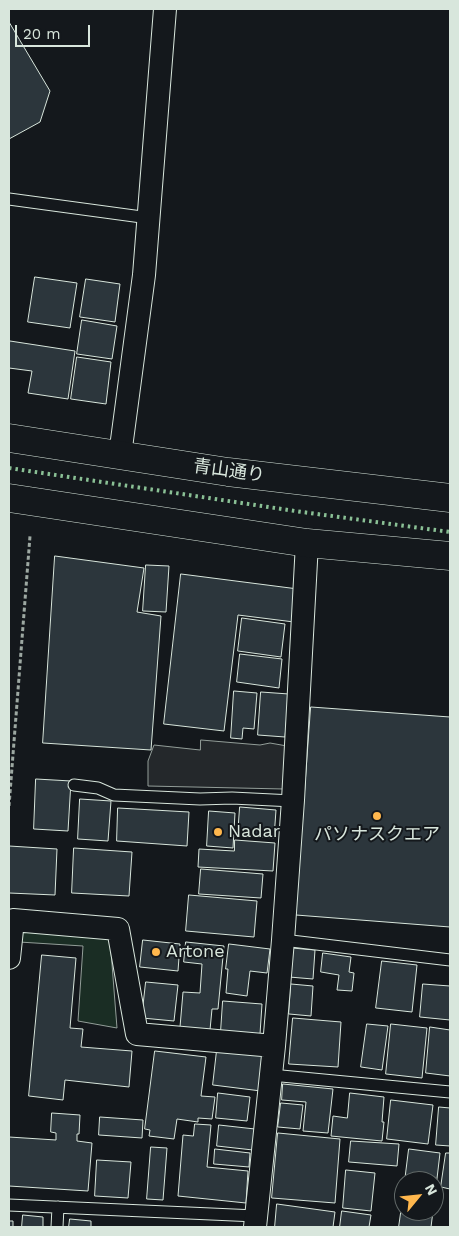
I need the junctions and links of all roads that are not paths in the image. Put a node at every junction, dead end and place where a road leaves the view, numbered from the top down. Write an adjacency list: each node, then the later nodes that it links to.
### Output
1 (165, 9): 3 (street)
2 (9, 198): 3 (lane)
3 (148, 218): 5 (street)
4 (9, 438): 5 (highway, 青山通り)
5 (120, 454): 7 (highway, 青山通り)
6 (9, 498): 8 (highway)
7 (450, 498)
8 (307, 543): 9 (highway); 11 (street)
9 (450, 556)
10 (74, 785): 11 (lane)
11 (293, 802): 12 (street)
12 (283, 940): 14 (lane); 15 (street)
13 (9, 958): 15 (street)
14 (450, 960)
15 (274, 1046): 16 (street)
16 (271, 1076): 17 (lane); 20 (street)
17 (450, 1092)
18 (9, 1205): 19 (lane)
19 (58, 1207): 20 (lane); 21 (lane)
20 (255, 1222)
21 (56, 1227)

